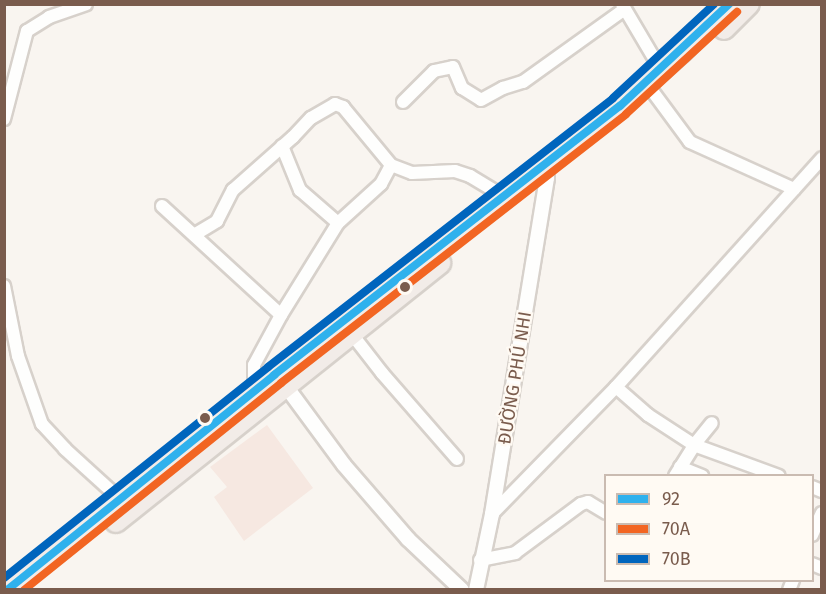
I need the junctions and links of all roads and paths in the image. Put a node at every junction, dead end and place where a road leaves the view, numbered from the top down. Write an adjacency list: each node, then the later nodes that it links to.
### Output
1 (86, 4): 8 (street)
2 (730, 4): 5 (highway)
3 (749, 4): 6 (highway)
4 (624, 7): 5 (street); 7 (street)
5 (661, 70): 12 (highway)
6 (653, 92): 12 (highway); 13 (street)
7 (404, 102)
8 (4, 119)
9 (282, 146): 11 (street); 16 (street); 17 (street)
10 (822, 159): 13 (street)
11 (391, 165): 14 (street); 16 (street)
12 (544, 173): 14 (highway); 20 (highway); 32 (street, ĐƯỜNG PHÚ NHI)
13 (794, 189): 23 (street)
14 (503, 196): 22 (highway)
15 (162, 206): 17 (street)
16 (338, 224): 19 (street)
17 (194, 235): 19 (street)
18 (4, 286): 30 (street)
19 (281, 315): 22 (street)
20 (351, 333): 21 (highway); 26 (street)
21 (285, 385): 37 (highway); 38 (street)
22 (260, 386): 30 (highway)
23 (616, 387): 25 (street); 32 (street)
24 (712, 423): 25 (street)
25 (694, 445): 27 (street); 29 (street)
26 (457, 459)
27 (677, 471): 28 (street)
28 (692, 474)
29 (774, 474)
30 (121, 500): 36 (highway)
31 (604, 512): 35 (street)
32 (492, 514): 35 (street, ĐƯỜNG PHÚ NHI)
33 (818, 516): 34 (street)
34 (814, 531)
35 (480, 560): 39 (street, ĐƯỜNG PHÚ NHI)
36 (6, 590)
37 (28, 590)
38 (462, 590)
39 (476, 590)

